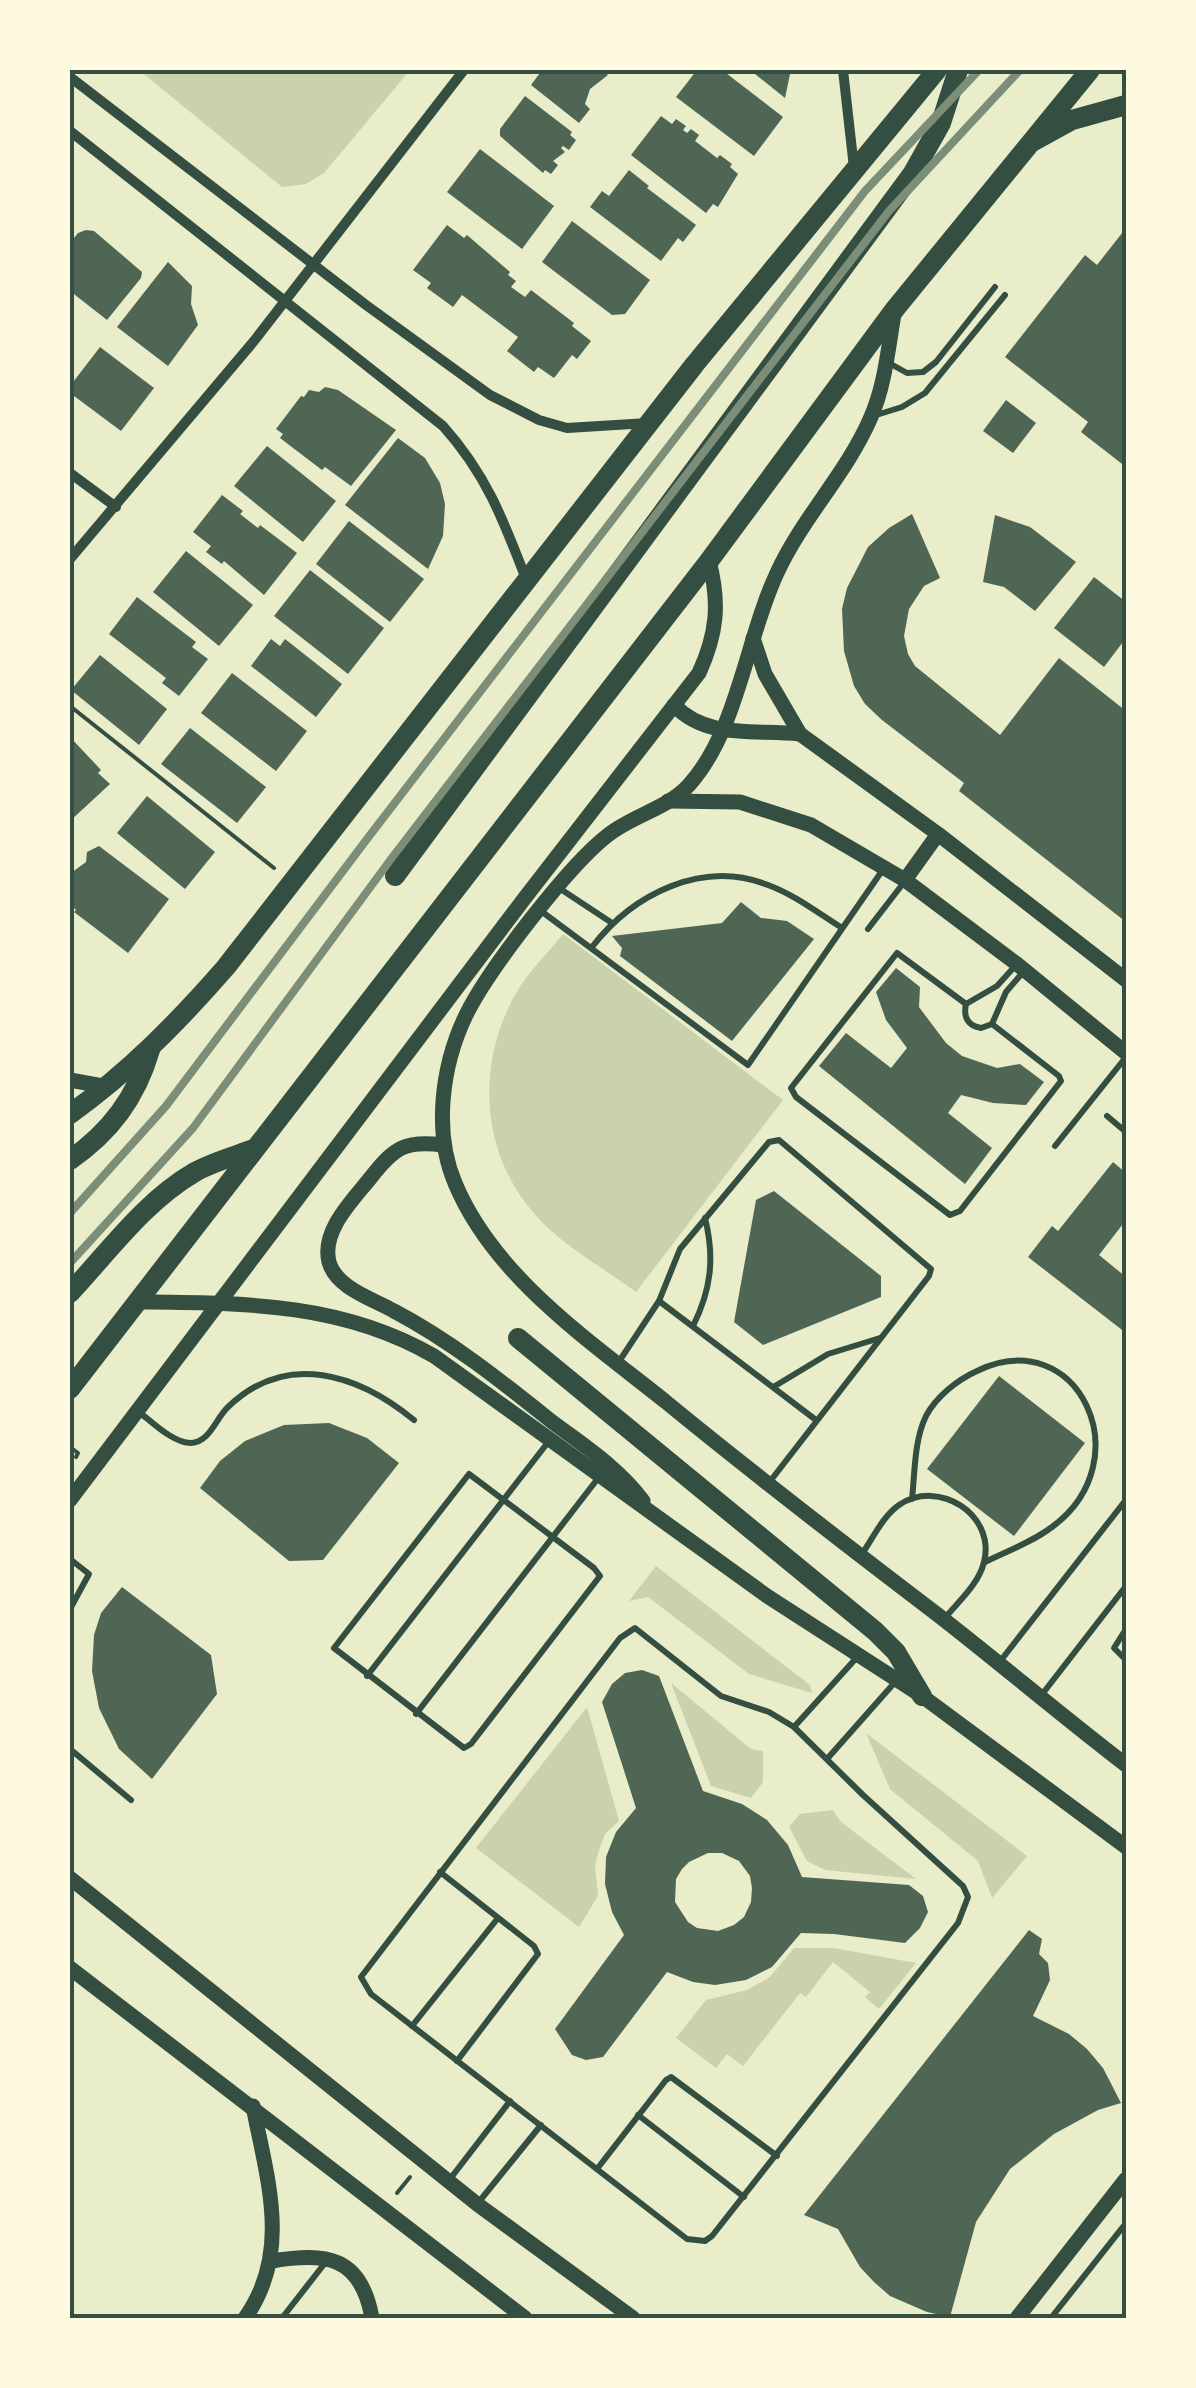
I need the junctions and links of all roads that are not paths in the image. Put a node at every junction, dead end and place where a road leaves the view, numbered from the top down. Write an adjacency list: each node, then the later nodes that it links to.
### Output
1 (464, 70): 11 (street)
2 (843, 70): 10 (street)
3 (937, 70): 10 (main road)
4 (958, 70): 31 (main road)
5 (1090, 70): 9 (main road)
6 (70, 77): 11 (street)
7 (1126, 106): 9 (main road)
8 (70, 132): 14 (street)
9 (1030, 143): 15 (main road)
10 (855, 170): 18 (main road)
11 (313, 265): 14 (street); 18 (street)
12 (995, 287): 16 (lane)
13 (1004, 295): 17 (lane)
14 (284, 303): 20 (street); 23 (street)
15 (896, 308): 16 (street); 22 (main road)
16 (886, 360): 17 (street)
17 (872, 416): 24 (street)
18 (648, 423): 23 (main road)
19 (70, 473): 20 (street)
20 (116, 507): 21 (street)
21 (70, 559)
22 (709, 561): 25 (street); 53 (main road)
23 (526, 579): 44 (main road)
24 (752, 636): 26 (street); 27 (street)
25 (674, 705): 26 (street); 34 (street)
26 (720, 731): 27 (street); 28 (street)
27 (800, 734): 29 (street)
28 (668, 802): 30 (street); 33 (street)
29 (938, 834): 32 (street); 41 (street)
30 (885, 866): 32 (street); 37 (lane)
31 (395, 876)
32 (905, 880): 38 (lane); 40 (street)
33 (559, 888): 35 (street); 36 (lane)
34 (524, 899): 35 (street); 59 (street)
35 (540, 910): 39 (lane); 51 (street)
36 (612, 923): 37 (lane); 39 (lane)
37 (842, 928): 39 (lane)
38 (868, 928)
39 (592, 947)
40 (1021, 967): 42 (lane); 43 (lane); 45 (street)
41 (1126, 980)
42 (966, 1004): 43 (lane); 43 (lane)
43 (992, 1024)
44 (151, 1048): 47 (main road); 54 (main road)
45 (1126, 1055): 52 (lane)
46 (70, 1080): 47 (street)
47 (108, 1087): 48 (main road)
48 (70, 1114)
49 (1107, 1116): 50 (lane)
50 (1126, 1132)
51 (443, 1145): 63 (street); 76 (street)
52 (1055, 1146)
53 (255, 1148): 56 (main road); 58 (main road)
54 (70, 1160)
55 (705, 1218): 57 (lane); 60 (lane); 62 (lane)
56 (70, 1293)
57 (659, 1301): 60 (lane); 63 (lane)
58 (137, 1302): 59 (street); 65 (main road)
59 (219, 1303): 66 (street); 69 (street)
60 (693, 1326): 64 (lane)
61 (518, 1338): 90 (main road)
62 (881, 1338): 64 (lane); 68 (lane)
63 (618, 1363): 71 (street)
64 (775, 1386): 68 (lane)
65 (70, 1388)
66 (138, 1411): 67 (lane); 74 (street)
67 (414, 1420)
68 (816, 1420): 71 (lane)
69 (549, 1441): 70 (street); 72 (lane)
70 (599, 1478): 76 (street); 77 (lane)
71 (767, 1484): 78 (street)
72 (505, 1498): 77 (lane); 88 (lane); 88 (lane)
73 (912, 1499): 78 (lane); 80 (lane); 80 (lane)
74 (70, 1500)
75 (1126, 1501): 87 (lane)
76 (652, 1512): 85 (street)
77 (553, 1536): 92 (lane); 92 (lane)
78 (860, 1557): 83 (street)
79 (70, 1558): 82 (lane)
80 (984, 1562): 83 (lane)
81 (1126, 1586): 91 (lane)
82 (70, 1609)
83 (944, 1620): 87 (street)
84 (1126, 1629): 86 (lane)
85 (859, 1654): 89 (street); 93 (lane)
86 (1126, 1660)
87 (997, 1664): 91 (street)
88 (367, 1676): 92 (lane)
89 (898, 1680): 90 (street); 95 (lane)
90 (922, 1696): 98 (street)
91 (1039, 1698): 96 (street)
92 (416, 1714)
93 (794, 1726): 95 (lane); 99 (lane)
94 (70, 1749): 97 (lane)
95 (827, 1759): 109 (lane)
96 (1126, 1764)
97 (131, 1800)
98 (1126, 1848)
99 (440, 1872): 101 (lane); 103 (lane)
100 (70, 1878): 112 (street)
101 (498, 1918): 103 (lane); 104 (lane)
102 (70, 1968): 106 (street)
103 (412, 2026): 104 (lane)
104 (458, 2061): 105 (lane)
105 (510, 2101): 108 (lane); 112 (lane)
106 (253, 2106): 117 (street); 121 (street)
107 (638, 2116): 109 (lane); 110 (lane); 113 (lane)
108 (540, 2124): 110 (lane); 114 (lane)
109 (777, 2156): 113 (lane)
110 (597, 2170): 113 (lane)
111 (1126, 2179): 123 (street)
112 (448, 2182): 114 (street)
113 (744, 2197)
114 (477, 2204): 122 (street)
115 (1126, 2223): 124 (lane)
116 (329, 2258): 117 (street); 119 (lane); 120 (street)
117 (272, 2261): 118 (street)
118 (245, 2318)
119 (282, 2318)
120 (372, 2318)
121 (525, 2318)
122 (633, 2318)
123 (1016, 2318)
124 (1052, 2318)

